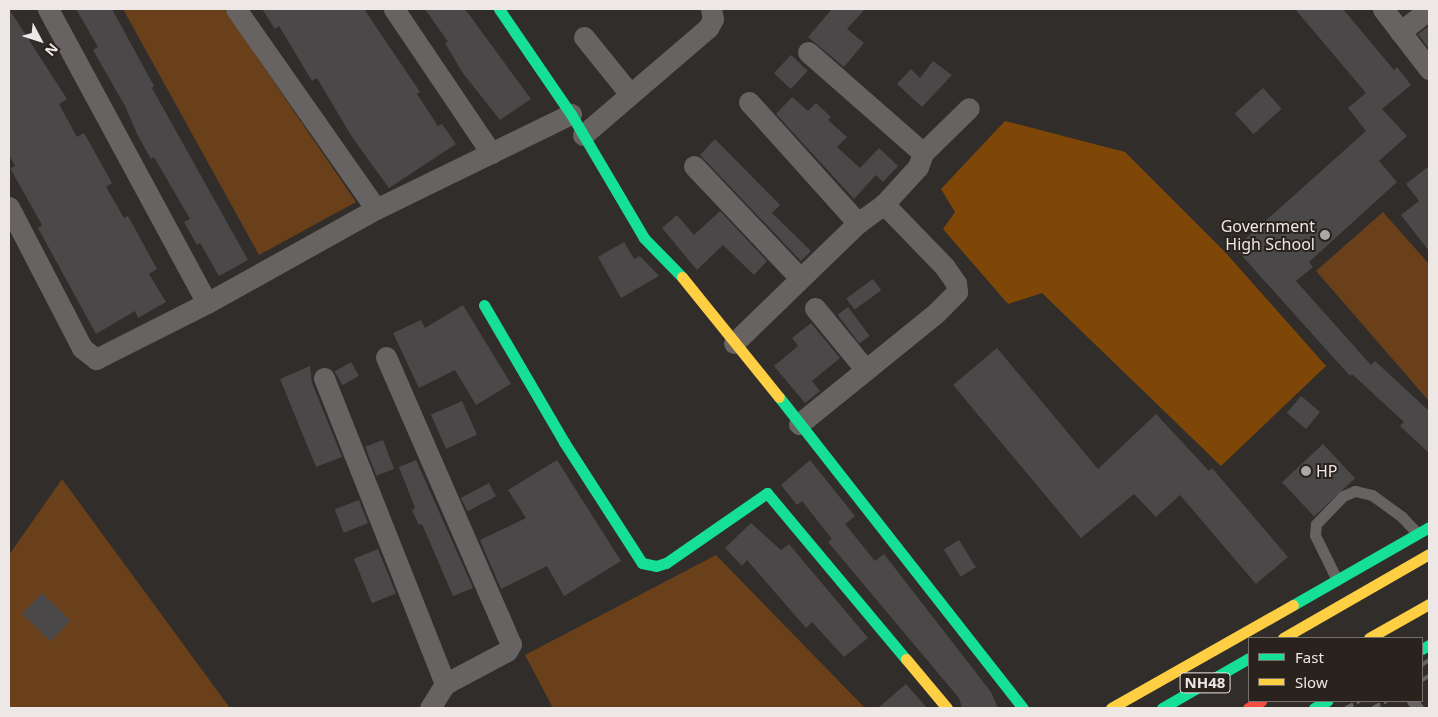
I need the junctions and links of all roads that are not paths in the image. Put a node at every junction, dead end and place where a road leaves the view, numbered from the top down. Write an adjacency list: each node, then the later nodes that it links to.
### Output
1 (48, 9): 25 (street)
2 (236, 9): 22 (street)
3 (394, 9): 17 (street)
4 (499, 9): 15 (main road)
5 (711, 9): 12 (street)
6 (1383, 9): 8 (street)
7 (1429, 9): 8 (street)
8 (1400, 32): 11 (street)
9 (584, 37): 12 (street)
10 (808, 52): 18 (street)
11 (1429, 70)
12 (630, 94): 16 (street)
13 (749, 102): 23 (street)
14 (969, 108): 18 (street)
15 (571, 114): 16 (main road); 17 (street)
16 (583, 135): 28 (main road)
17 (491, 153): 22 (street)
18 (923, 153): 20 (street)
19 (694, 166): 24 (street)
20 (884, 204): 23 (street); 30 (street)
21 (9, 207): 25 (street)
22 (376, 209): 25 (street)
23 (858, 223): 24 (street)
24 (800, 278): 28 (street)
25 (207, 303)
26 (484, 305): 45 (main road)
27 (815, 308): 30 (street)
28 (734, 343): 32 (main road)
29 (386, 357): 41 (street)
30 (866, 370): 32 (street)
31 (324, 378): 41 (street)
32 (799, 424): 46 (main road)
33 (1429, 527): 34 (main road)
34 (1418, 534): 36 (main road); 36 (lane)
35 (1429, 554): 38 (main road)
36 (1337, 580): 47 (main road)
37 (1429, 604): 39 (main road)
38 (1285, 637)
39 (1371, 637)
40 (1248, 659): 48 (main road, NH48)
41 (445, 684): 44 (street)
42 (1259, 702): 49 (main road, NH48)
43 (1325, 702): 50 (main road)
44 (430, 708)
45 (947, 708)
46 (1023, 708)
47 (1111, 708)
48 (1162, 708)
49 (1248, 708)
50 (1314, 708)

